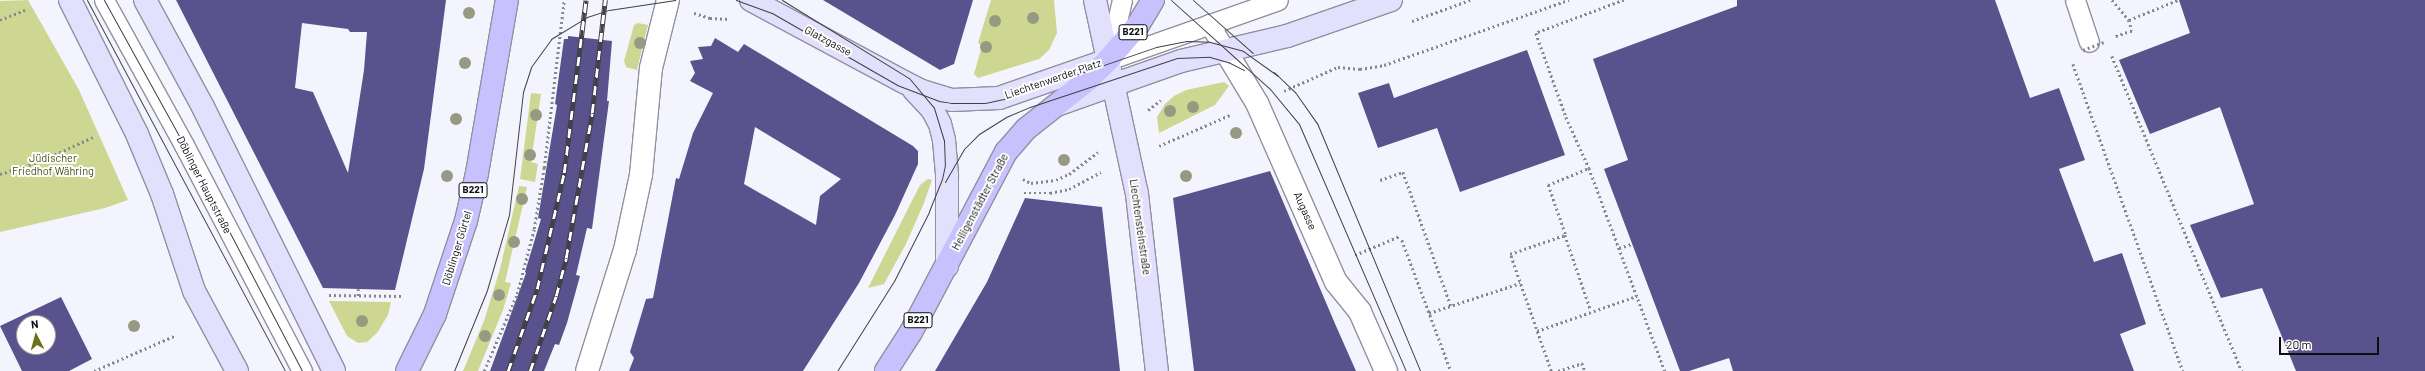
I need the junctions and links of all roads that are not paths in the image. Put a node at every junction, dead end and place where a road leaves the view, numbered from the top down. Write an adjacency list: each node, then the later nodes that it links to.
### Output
1 (70, 0): 21 (main road)
2 (104, 0): 22 (lane, Döblinger Hauptstraße)
3 (145, 0): 23 (main road)
4 (507, 0): 24 (main road, Döblinger Gürtel / B221)
5 (668, 0): 25 (street)
6 (751, 0): 17 (main road, Glatzgasse)
7 (1095, 0): 16 (main road)
8 (1122, 0): 16 (lane)
9 (1152, 0): 16 (main road, Heiligenstädter Straße / B221)
10 (1278, 0): 13 (lane)
11 (1391, 0): 15 (main road)
12 (2075, 0): 14 (lane)
13 (1209, 24): 15 (lane); 16 (lane)
14 (2093, 44)
15 (1225, 50): 18 (main road); 28 (street, Augasse)
16 (1108, 60): 17 (main road, Liechtenwerder Platz); 18 (main road, Liechtenwerder Platz); 19 (main road, Heiligenstädter Straße / B221)
17 (904, 82): 20 (main road)
18 (1114, 85): 19 (main road); 27 (main road, Liechtensteinstraße)
19 (1055, 106): 20 (main road, Heiligenstädter Straße / B221)
20 (947, 266): 26 (main road, Heiligenstädter Straße / B221)
21 (237, 371)
22 (302, 371)
23 (334, 371)
24 (407, 371)
25 (587, 371)
26 (886, 371)
27 (1158, 371)
28 (1386, 371)

